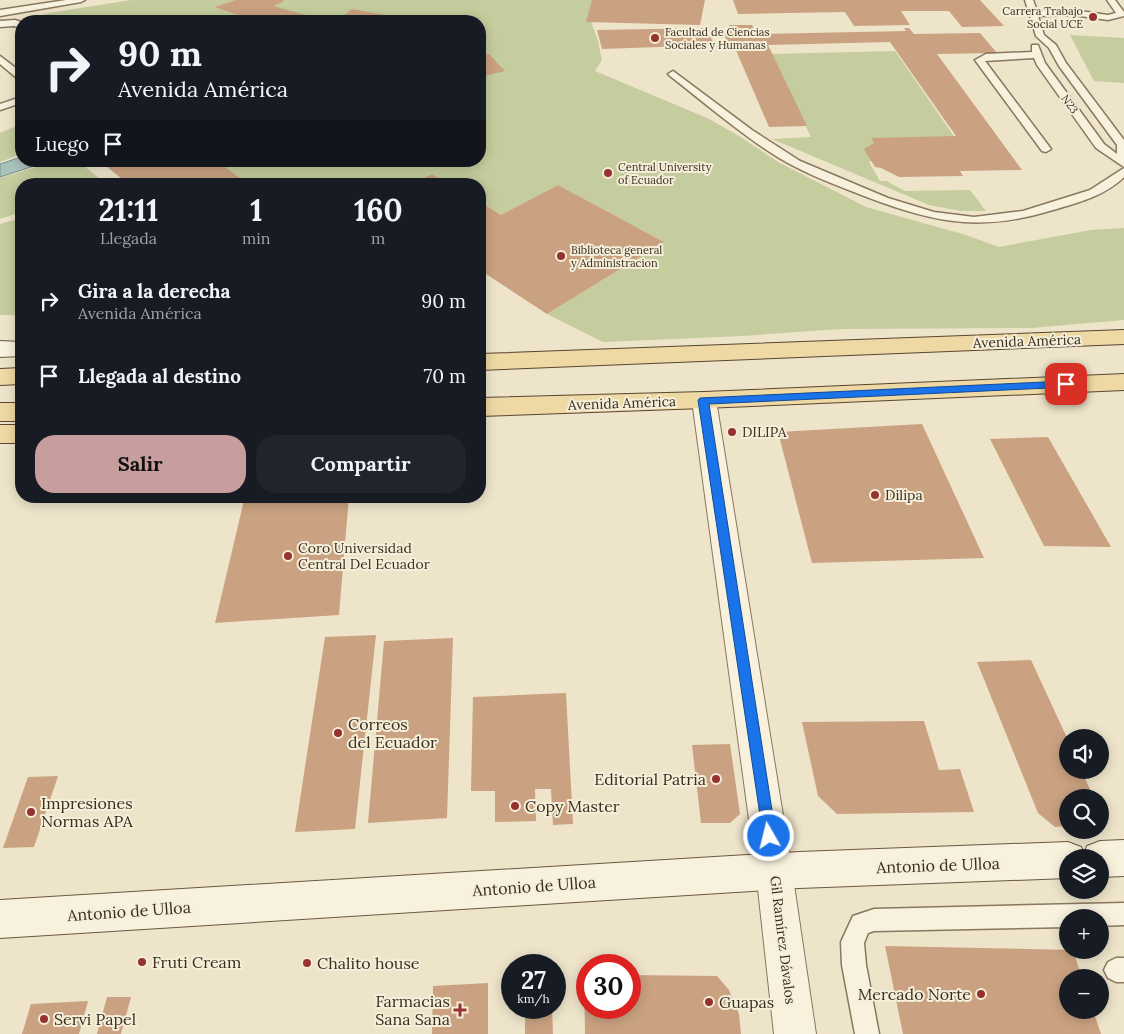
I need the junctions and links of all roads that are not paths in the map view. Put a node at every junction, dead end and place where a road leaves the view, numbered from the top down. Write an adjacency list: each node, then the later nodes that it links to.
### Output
1 (80, 0): 5 (lane)
2 (1029, 0): 6 (lane, N23)
3 (1111, 0): 7 (lane)
4 (1080, 6): 7 (lane)
5 (0, 13)
6 (1034, 14): 7 (lane); 10 (lane, N23)
7 (1086, 14)
8 (15, 23): 9 (lane)
9 (0, 24)
10 (1040, 36): 11 (lane, N23); 18 (lane, N23)
11 (1038, 55): 17 (lane); 18 (lane, N23)
12 (0, 59): 13 (lane)
13 (15, 72)
14 (673, 74): 18 (lane)
15 (15, 102): 16 (lane)
16 (0, 106)
17 (1046, 149)
18 (1122, 169)
19 (1124, 337): 22 (main road, Avenida América)
20 (0, 349): 21 (street)
21 (15, 349)
22 (486, 362)
23 (15, 376): 24 (main road)
24 (0, 377)
25 (1124, 382): 26 (main road, Avenida América)
26 (704, 400): 27 (main road, Avenida América); 35 (street, Gil Ramírez Dávalos)
27 (486, 407)
28 (0, 412): 29 (main road)
29 (15, 412)
30 (0, 434): 31 (main road)
31 (15, 434)
32 (1124, 858): 33 (street)
33 (1109, 859)
34 (1059, 860): 35 (street, Antonio de Ulloa)
35 (774, 871): 37 (street, Antonio de Ulloa); 38 (street, Gil Ramírez Dávalos)
36 (1124, 914): 39 (lane)
37 (0, 919)
38 (795, 1034)
39 (867, 1034)

